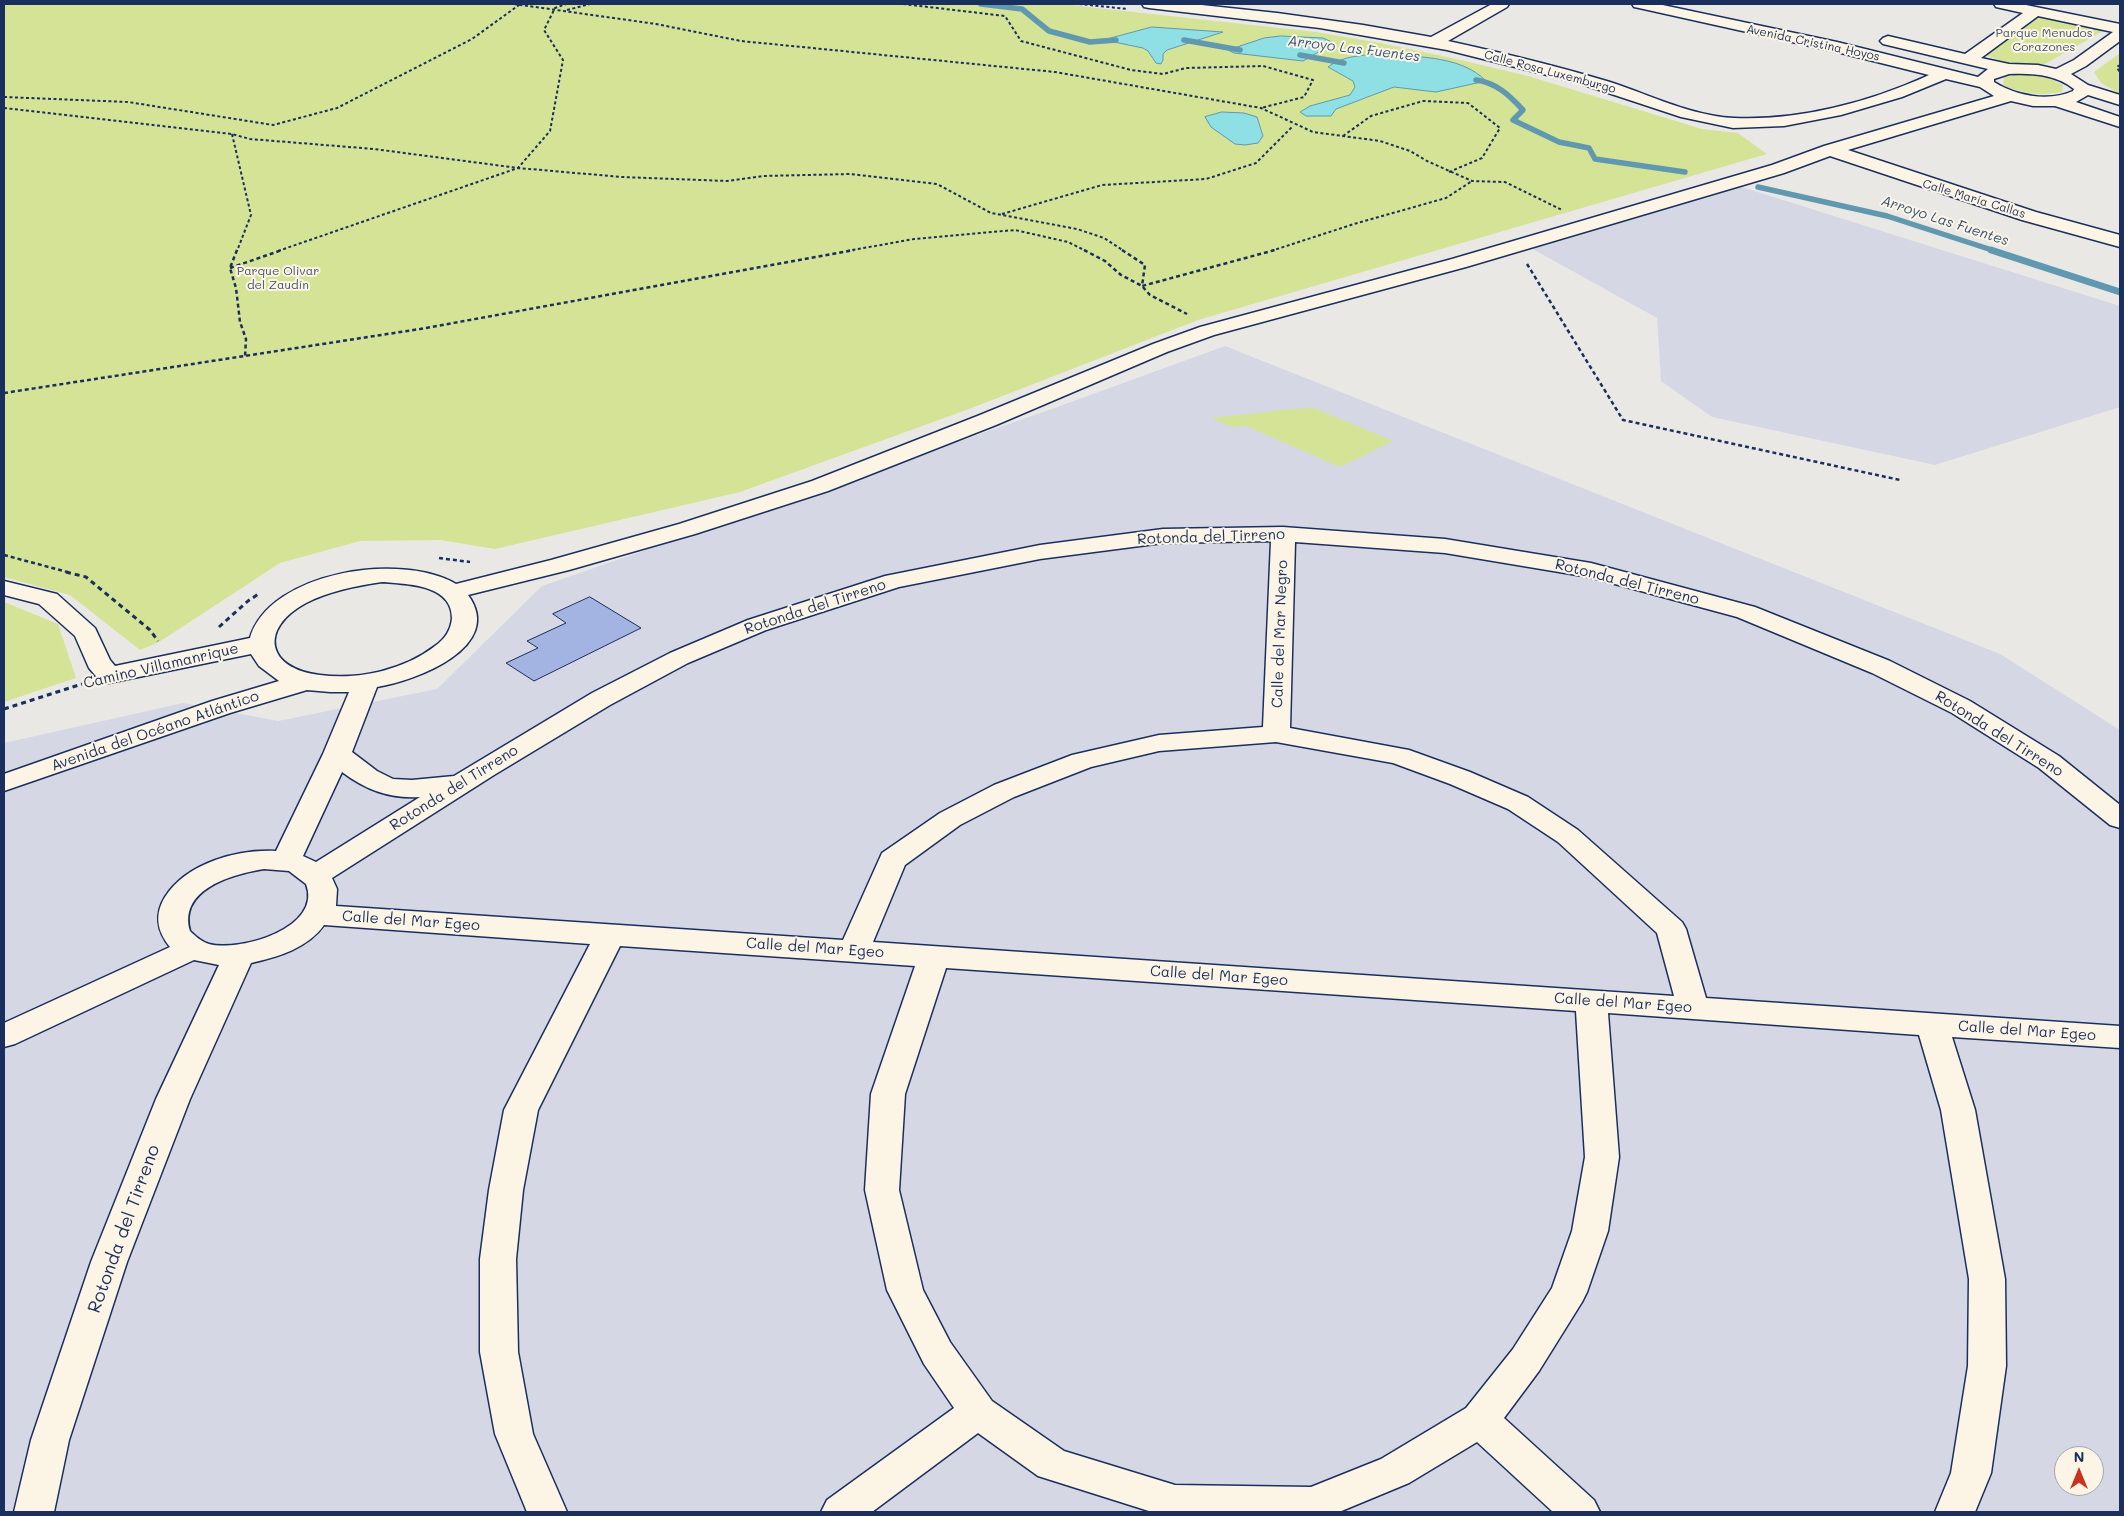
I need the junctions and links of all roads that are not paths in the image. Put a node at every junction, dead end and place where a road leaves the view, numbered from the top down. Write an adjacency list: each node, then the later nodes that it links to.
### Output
1 (1149, 4): 10 (street, Calle Rosa Luxemburgo)
2 (1502, 4): 10 (street)
3 (1639, 4): 14 (street, Avenida Cristina Hoyos)
4 (1678, 4): 11 (street)
5 (2001, 4): 6 (street)
6 (2031, 8): 7 (street); 12 (street)
7 (2120, 29)
8 (2120, 34): 15 (street)
9 (1876, 38): 12 (street, Avenida Cristina Hoyos)
10 (1432, 42): 14 (street, Calle Rosa Luxemburgo)
11 (1911, 55)
12 (1969, 59): 13 (street, Avenida Cristina Hoyos)
13 (2009, 69): 15 (street); 16 (street)
14 (1943, 74): 16 (street, Avenida Cristina Hoyos)
15 (2058, 74): 17 (street)
16 (1986, 84): 18 (street, Avenida Cristina Hoyos)
17 (2082, 88): 19 (street); 20 (street)
18 (2010, 96): 20 (street); 22 (street)
19 (2120, 100)
20 (2056, 101): 21 (street)
21 (2120, 122)
22 (1830, 150): 23 (street, Calle María Callas); 26 (street)
23 (2120, 241)
24 (1283, 534): 30 (street, Calle del Mar Negro); 32 (street, Rotonda del Tirreno); 34 (street, Rotonda del Tirreno)
25 (4, 588): 27 (street, Camino Villamanrique)
26 (452, 592): 27 (street); 29 (street)
27 (261, 644): 28 (street)
28 (307, 682): 29 (street); 33 (street, Avenida del Océano Atlántico)
29 (366, 683): 31 (street)
30 (1276, 734): 40 (street); 44 (street)
31 (337, 754): 32 (street); 35 (street)
32 (462, 782): 36 (street, Rotonda del Tirreno)
33 (4, 783)
34 (2120, 819)
35 (286, 861): 36 (street); 39 (street)
36 (316, 875): 37 (street)
37 (317, 915): 38 (street, Calle del Mar Egeo); 41 (street)
38 (610, 935): 40 (street, Calle del Mar Egeo); 51 (street)
39 (192, 949): 41 (street); 46 (street)
40 (854, 951): 42 (street, Calle del Mar Egeo)
41 (239, 955): 50 (street, Rotonda del Tirreno)
42 (934, 956): 43 (street, Calle del Mar Egeo); 48 (street)
43 (1591, 1001): 44 (street, Calle del Mar Egeo); 49 (street)
44 (1693, 1008): 45 (street, Calle del Mar Egeo)
45 (1932, 1024): 47 (street, Calle del Mar Egeo); 54 (street)
46 (4, 1036)
47 (2120, 1037)
48 (978, 1412): 49 (street); 52 (street)
49 (1480, 1420): 53 (street)
50 (34, 1512)
51 (547, 1512)
52 (841, 1512)
53 (1580, 1512)
54 (1955, 1512)

